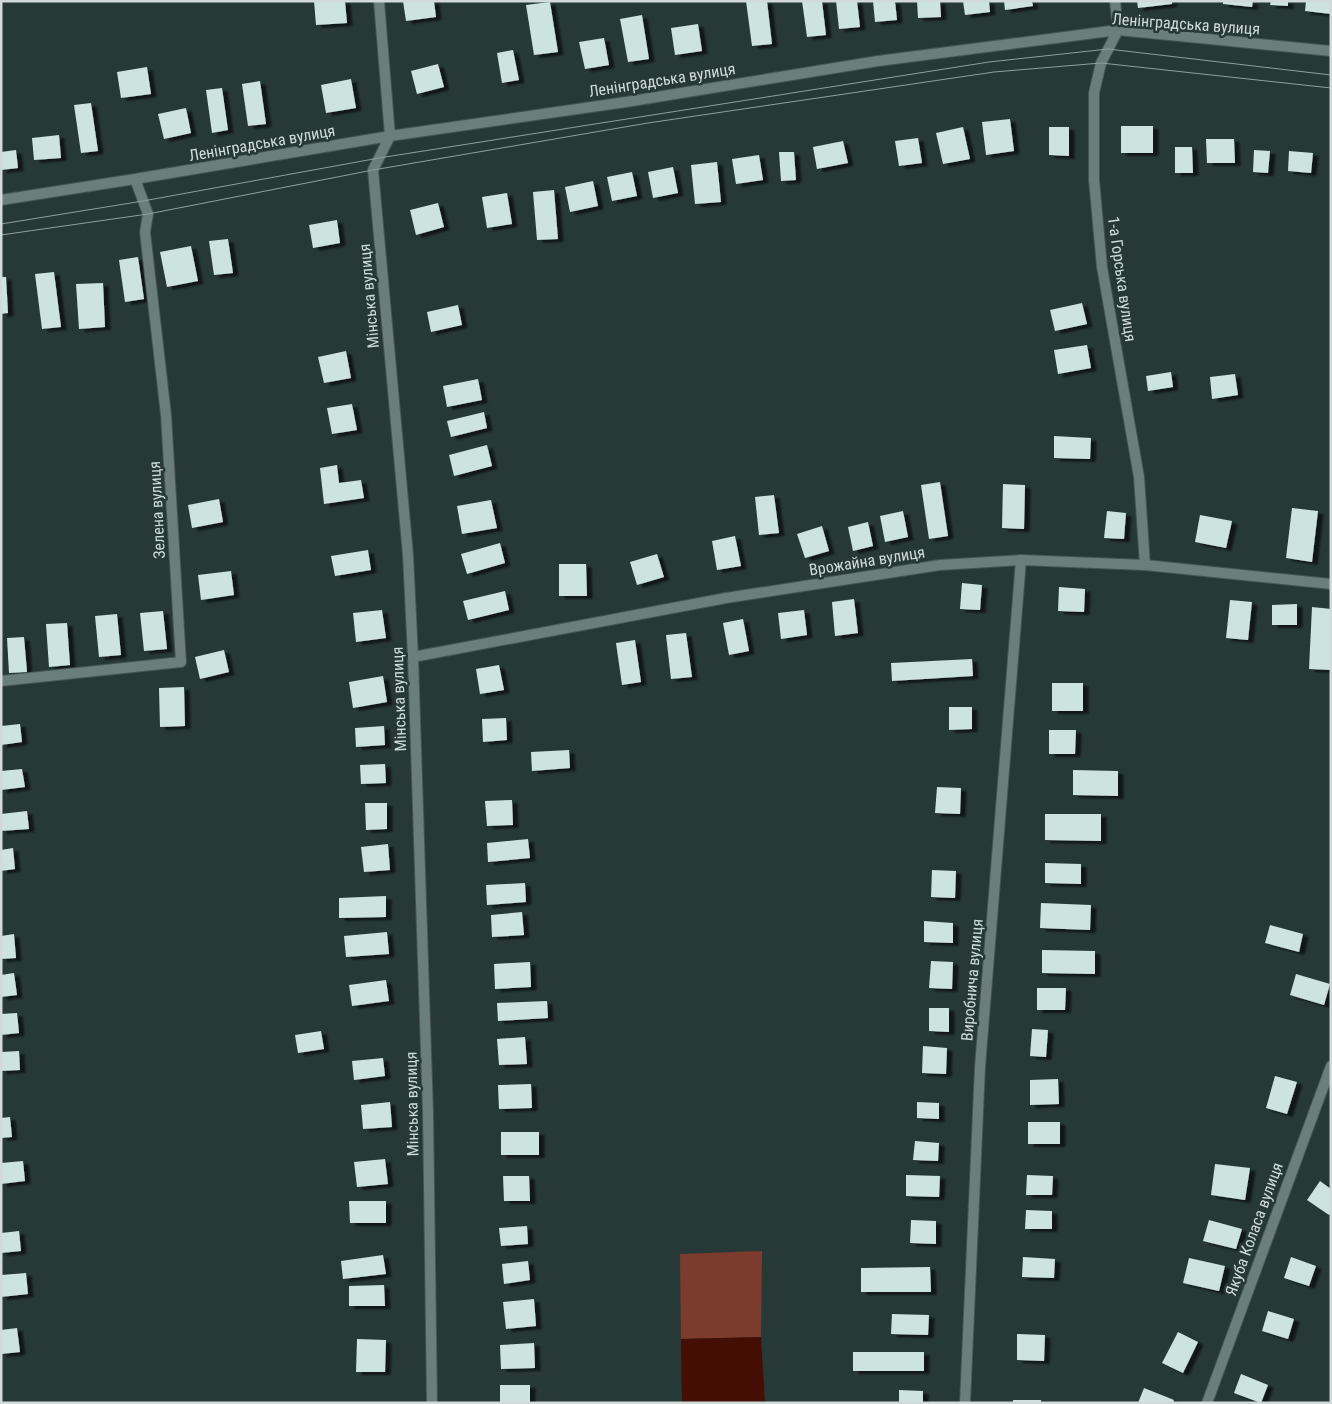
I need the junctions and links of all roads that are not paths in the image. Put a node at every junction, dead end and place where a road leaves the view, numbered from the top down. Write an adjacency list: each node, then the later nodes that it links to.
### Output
1 (378, 1): 5 (street)
2 (1115, 1): 3 (street)
3 (1118, 30): 4 (street, Ленінградська вулиця); 5 (street, Ленінградська вулиця); 9 (street, 1-а Горська вулиця)
4 (1331, 51)
5 (390, 136): 6 (street, Ленінградська вулиця); 11 (street, Мінська вулиця)
6 (135, 180): 7 (street, Ленінградська вулиця); 12 (street, Зелена вулиця)
7 (1, 200)
8 (1021, 560): 9 (street, Врожайна вулиця); 11 (street, Врожайна вулиця); 15 (street, Виробнича вулиця)
9 (1145, 565): 10 (street, Врожайна вулиця)
10 (1331, 584)
11 (413, 657): 14 (street, Мінська вулиця)
12 (1, 681)
13 (1331, 1066): 16 (street, Якуба Коласа вулиця)
14 (432, 1403)
15 (965, 1403)
16 (1207, 1403)

